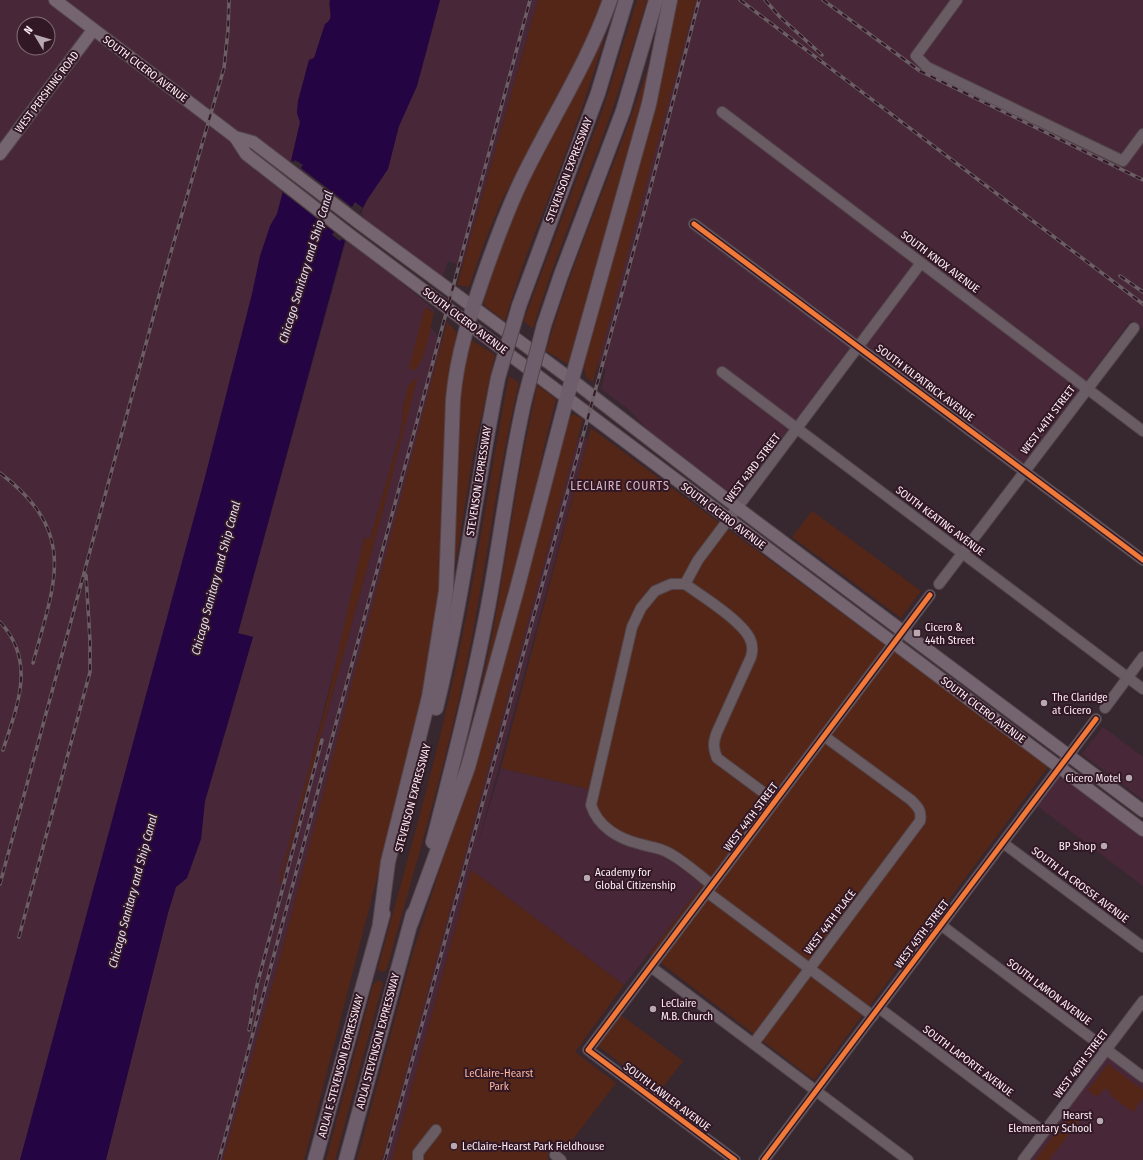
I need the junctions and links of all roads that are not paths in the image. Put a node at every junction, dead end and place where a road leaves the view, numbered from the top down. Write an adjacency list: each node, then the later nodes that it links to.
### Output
1 (55, 0): 7 (main road, SOUTH CICERO AVENUE)
2 (610, 0): 14 (highway)
3 (626, 0): 47 (highway, STEVENSON EXPRESSWAY, bridge)
4 (656, 0): 48 (highway, bridge)
5 (670, 0): 19 (highway)
6 (958, 0): 9 (street)
7 (93, 30): 10 (main road, SOUTH CICERO AVENUE); 11 (main road, WEST PERSHING ROAD)
8 (722, 112): 13 (street, SOUTH KNOX AVENUE)
9 (1143, 134)
10 (235, 137): 14 (main road, SOUTH CICERO AVENUE); 15 (main road, SOUTH CICERO AVENUE)
11 (0, 154)
12 (694, 224): 17 (street, SOUTH KILPATRICK AVENUE)
13 (921, 263): 17 (street, WEST 43RD STREET); 20 (street, SOUTH KNOX AVENUE)
14 (473, 306): 15 (highway); 19 (main road, SOUTH CICERO AVENUE)
15 (467, 322): 21 (main road, SOUTH CICERO AVENUE); 47 (highway)
16 (1134, 328): 20 (street, WEST 44TH STREET)
17 (859, 347): 22 (street, WEST 43RD STREET); 24 (street, SOUTH KILPATRICK AVENUE)
18 (722, 372): 22 (street, SOUTH KEATING AVENUE)
19 (572, 380): 21 (highway); 25 (main road, SOUTH CICERO AVENUE)
20 (1087, 389): 23 (street, SOUTH KNOX AVENUE); 24 (street, WEST 44TH STREET)
21 (567, 397): 26 (main road, SOUTH CICERO AVENUE); 48 (highway)
22 (798, 429): 25 (street, WEST 43RD STREET); 27 (street, SOUTH KEATING AVENUE)
23 (1143, 430)
24 (1025, 471): 27 (street, WEST 44TH STREET); 28 (street, SOUTH KILPATRICK AVENUE)
25 (738, 508): 26 (street, WEST 43RD STREET); 32 (main road, SOUTH CICERO AVENUE)
26 (729, 521): 29 (street, WEST 43RD STREET); 33 (main road, SOUTH CICERO AVENUE)
27 (963, 553): 30 (street, WEST 44TH STREET); 35 (street, SOUTH KEATING AVENUE)
28 (1143, 560)
29 (685, 584): 42 (street); 46 (street, SOUTH LAPORTE AVENUE)
30 (939, 584)
31 (930, 595): 32 (street, WEST 44TH STREET)
32 (903, 631): 33 (street, WEST 44TH STREET); 40 (main road, SOUTH CICERO AVENUE)
33 (894, 643): 39 (street, WEST 44TH STREET); 41 (main road, SOUTH CICERO AVENUE)
34 (1143, 657): 35 (street)
35 (1128, 678): 36 (street, SOUTH KEATING AVENUE); 37 (street)
36 (1143, 689)
37 (1105, 708)
38 (1096, 719): 40 (street, WEST 45TH STREET)
39 (824, 736): 42 (street, WEST 44TH STREET); 52 (street, WEST 44TH PLACE)
40 (1069, 755): 41 (street, WEST 45TH STREET); 43 (main road, SOUTH CICERO AVENUE)
41 (1060, 768): 44 (main road, SOUTH CICERO AVENUE); 45 (street, WEST 45TH STREET)
42 (776, 801): 46 (street, WEST 44TH STREET)
43 (1143, 811)
44 (1143, 830)
45 (1004, 842): 49 (street, WEST 45TH STREET); 50 (street, SOUTH LA CROSSE AVENUE)
46 (710, 888): 51 (street, WEST 44TH STREET); 52 (street, SOUTH LAPORTE AVENUE)
47 (380, 923): 53 (highway, STEVENSON EXPRESSWAY)
48 (411, 923): 64 (highway, ADLAI STEVENSON EXPRESSWAY)
49 (941, 926): 55 (street, WEST 45TH STREET); 58 (street, SOUTH LAMON AVENUE)
50 (1143, 947)
51 (651, 967): 56 (street); 57 (street, WEST 44TH STREET)
52 (810, 969): 55 (street, SOUTH LAPORTE AVENUE); 56 (street, WEST 44TH PLACE)
53 (367, 971): 63 (highway, ADLAI E STEVENSON EXPRESSWAY)
54 (1143, 1001): 58 (street, WEST 46TH STREET)
55 (876, 1012): 60 (street, WEST 45TH STREET); 62 (street, SOUTH LAPORTE AVENUE)
56 (754, 1043): 60 (street)
57 (588, 1050): 66 (street, SOUTH LAWLER AVENUE)
58 (1106, 1050): 59 (street, SOUTH LAMON AVENUE); 62 (street, WEST 46TH STREET)
59 (1143, 1077)
60 (816, 1091): 67 (street, WEST 45TH STREET); 68 (street)
61 (436, 1130): 65 (street)
62 (1044, 1132): 69 (street, WEST 46TH STREET)
63 (315, 1160)
64 (346, 1160)
65 (418, 1160)
66 (734, 1160)
67 (764, 1160)
68 (908, 1160)
69 (1023, 1160)

